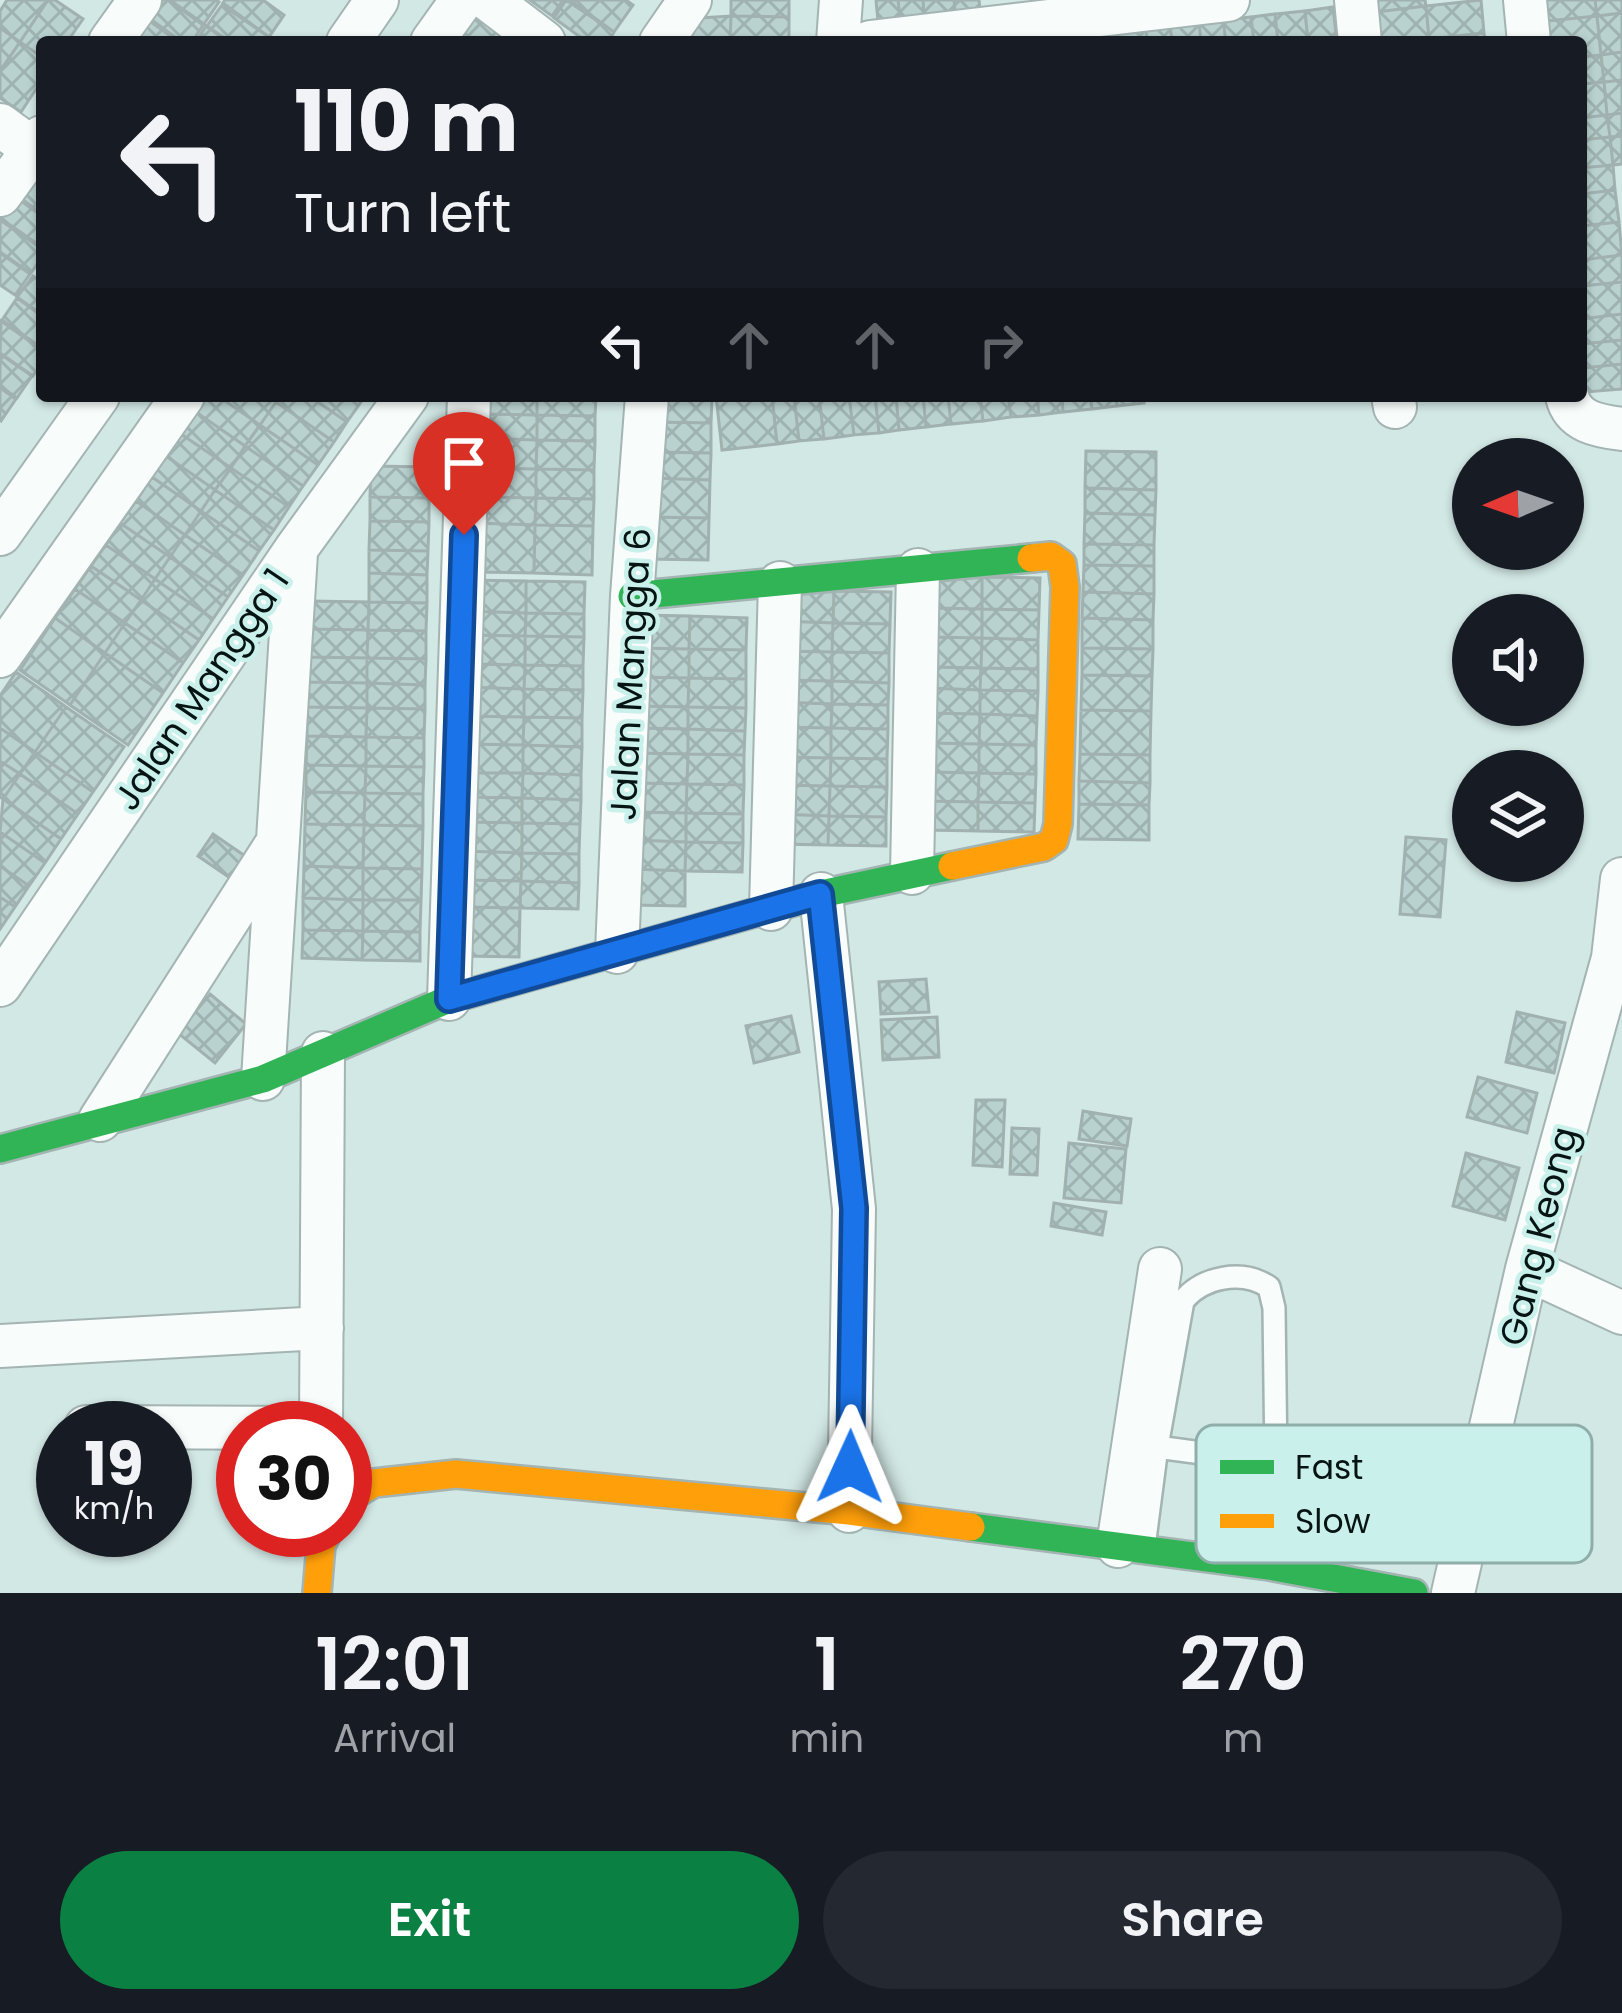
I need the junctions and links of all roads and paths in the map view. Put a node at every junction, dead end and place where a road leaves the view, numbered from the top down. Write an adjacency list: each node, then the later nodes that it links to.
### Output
1 (377, 0): 9 (street)
2 (462, 0): 10 (street)
3 (489, 0): 11 (street)
4 (690, 0): 12 (street)
5 (841, 0): 13 (street)
6 (1228, 0): 14 (street)
7 (1356, 0): 15 (street)
8 (1525, 0): 16 (street)
9 (352, 36)
10 (436, 36)
11 (536, 36)
12 (665, 36)
13 (838, 36)
14 (921, 36)
15 (1359, 36)
16 (1528, 36)
17 (25, 137): 18 (street)
18 (0, 195)
19 (94, 402): 26 (street)
20 (179, 402): 31 (street)
21 (402, 402): 27 (street, Jalan Mangga 1)
22 (469, 402): 40 (street)
23 (646, 402): 30 (street, Jalan Mangga 6)
24 (1568, 402): 25 (street)
25 (1622, 429)
26 (0, 534)
27 (296, 549): 32 (street); 39 (street, Jalan Mangga 1)
28 (918, 570): 29 (street); 33 (street); 33 (street)
29 (780, 583): 30 (street); 36 (street)
30 (632, 596): 37 (street, Jalan Mangga 6)
31 (0, 656)
32 (278, 842): 42 (street); 43 (street)
33 (912, 873): 35 (street)
34 (1622, 879): 38 (street, Gang Keong)
35 (820, 894): 36 (street); 56 (street)
36 (772, 910): 37 (street)
37 (617, 952): 40 (street)
38 (1617, 958): 46 (street, Gang Keong)
39 (0, 985)
40 (449, 999): 41 (street)
41 (323, 1053): 42 (street); 48 (street)
42 (262, 1079): 43 (street)
43 (100, 1120): 44 (street)
44 (0, 1149)
45 (1160, 1269): 57 (street)
46 (1527, 1269): 47 (street); 51 (street, Gang Keong)
47 (1622, 1313)
48 (322, 1328): 49 (street); 52 (street)
49 (0, 1346)
50 (1276, 1425): 53 (lane)
51 (1491, 1425)
52 (192, 1427)
53 (1157, 1447): 54 (lane); 57 (lane)
54 (1196, 1452)
55 (372, 1485): 56 (street)
56 (849, 1510): 57 (street)
57 (1131, 1547): 59 (street)
58 (321, 1557): 63 (street)
59 (1196, 1563)
60 (1197, 1563): 62 (street)
61 (1460, 1563): 65 (street, Gang Keong)
62 (1267, 1580): 64 (street)
63 (316, 1593)
64 (1414, 1593)
65 (1453, 1593)

